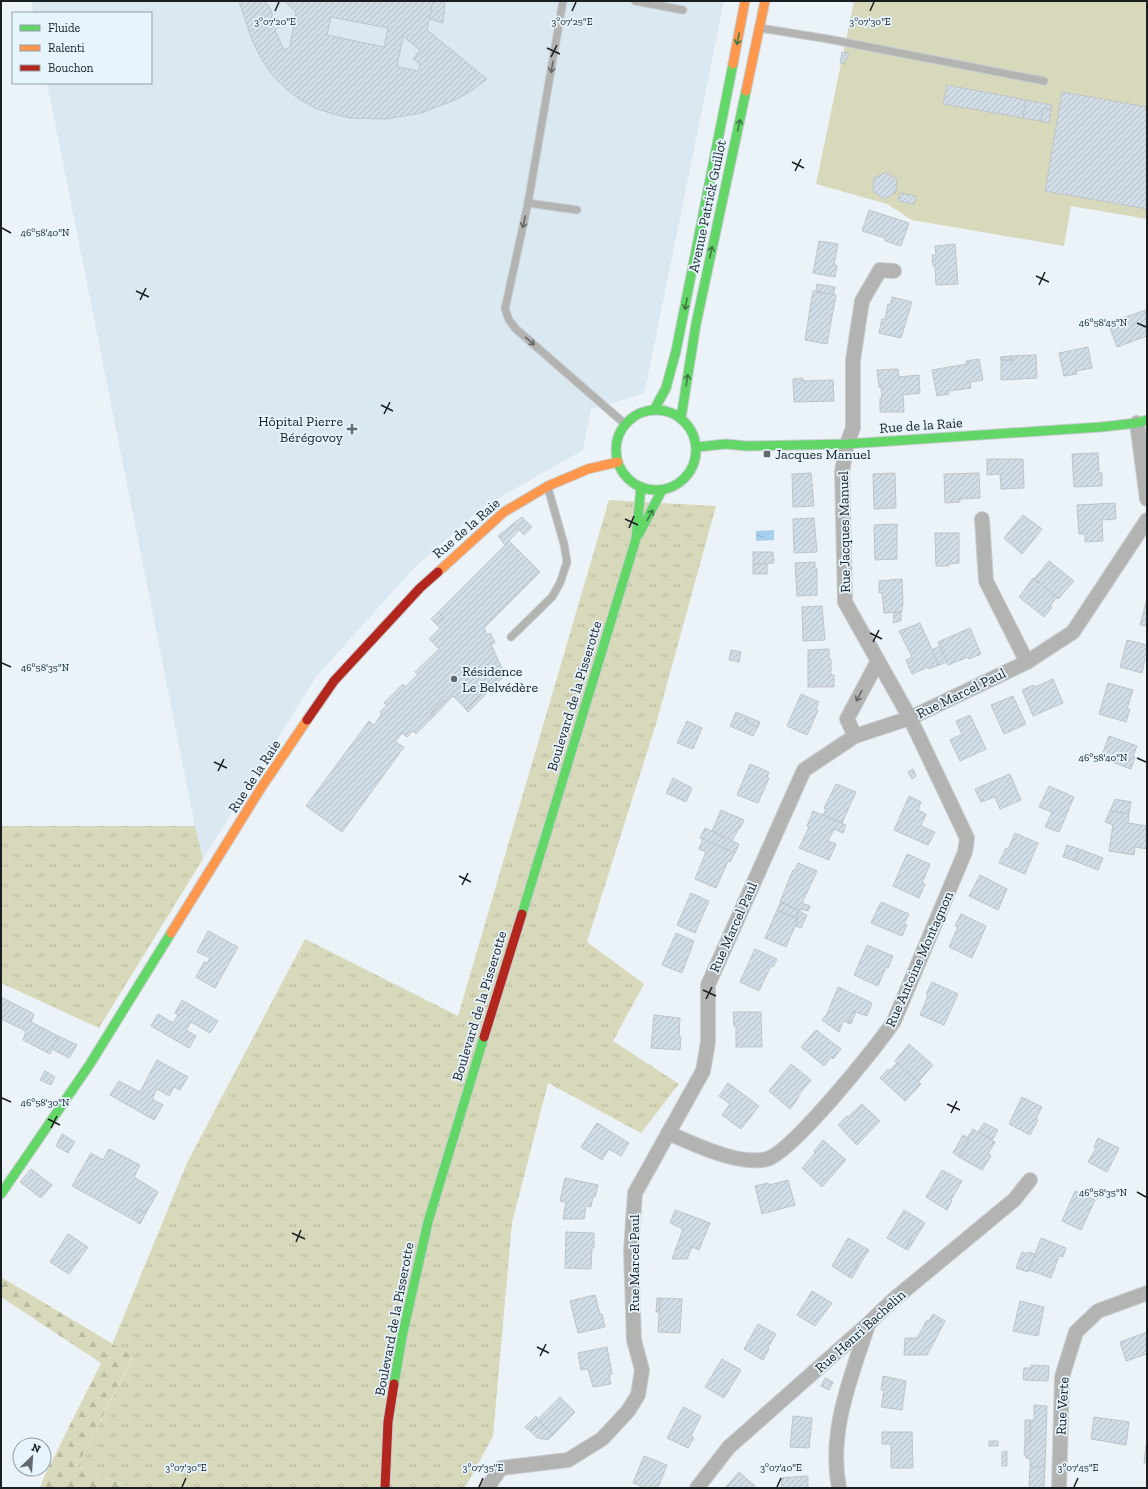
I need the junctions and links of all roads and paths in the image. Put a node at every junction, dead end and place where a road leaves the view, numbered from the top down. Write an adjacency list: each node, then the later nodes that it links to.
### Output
1 (563, 1): 8 (lane, one-way to 8)
2 (635, 1): 5 (lane)
3 (745, 1): 11 (street, Avenue Patrick Guillot, one-way to 11)
4 (764, 1): 6 (street, Avenue Patrick Guillot)
5 (683, 10)
6 (759, 28): 7 (lane); 12 (street, Avenue Patrick Guillot, one-way to 6)
7 (1044, 81)
8 (528, 203): 9 (lane); 14 (lane, one-way to 14)
9 (577, 210)
10 (894, 271): 15 (street, Rue Jacques Manuel)
11 (654, 410): 12 (street); 14 (street)
12 (681, 418): 16 (street)
13 (1142, 422): 15 (street, Rue de la Raie); 21 (street)
14 (625, 424): 17 (street)
15 (848, 444): 16 (street, Rue de la Raie); 26 (street, Rue Jacques Manuel)
16 (697, 447): 20 (street)
17 (618, 462): 18 (street, Rue de la Raie); 19 (street)
18 (548, 486): 25 (lane); 32 (street, Rue de la Raie)
19 (641, 487): 20 (street); 24 (street, Boulevard de la Pisserotte)
20 (662, 490): 24 (street, Boulevard de la Pisserotte, one-way to 20)
21 (1147, 499)
22 (982, 519): 27 (street)
23 (1147, 520): 27 (street, Rue Marcel Paul)
24 (636, 539): 35 (street, Boulevard de la Pisserotte)
25 (511, 637)
26 (878, 661): 28 (street, Rue Jacques Manuel); 29 (street, one-way to 29)
27 (1027, 662): 28 (street, Rue Marcel Paul)
28 (910, 718): 29 (street, Rue Marcel Paul); 30 (street, Rue Antoine Montagnon)
29 (855, 736): 30 (street, Rue Marcel Paul)
30 (668, 1133): 36 (street, Rue Marcel Paul)
31 (1030, 1180): 34 (street, Rue Henri Bachelin)
32 (1, 1194)
33 (1147, 1293): 39 (street, Rue Verte)
34 (868, 1324): 37 (street, Rue Henri Bachelin); 38 (street)
35 (385, 1488)
36 (487, 1488)
37 (697, 1488)
38 (839, 1488)
39 (1059, 1488)

